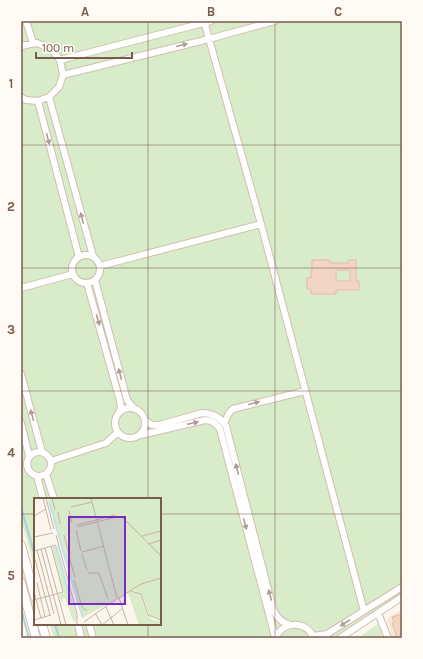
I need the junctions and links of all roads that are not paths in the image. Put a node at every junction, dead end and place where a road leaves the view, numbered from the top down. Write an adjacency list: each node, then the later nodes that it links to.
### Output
1 (26, 21): 6 (street)
2 (275, 21): 5 (street)
3 (207, 22): 5 (street); 8 (street)
4 (21, 38): 7 (street)
5 (209, 39): 9 (street, one-way to 5); 13 (street)
6 (33, 43): 7 (street); 8 (street)
7 (22, 46)
8 (60, 60): 9 (street)
9 (63, 75): 11 (street)
10 (21, 97): 12 (street)
11 (49, 97): 12 (street); 14 (street, one-way to 11)
12 (38, 101): 15 (street, one-way to 15)
13 (261, 224): 16 (street); 22 (street)
14 (93, 256): 15 (street); 16 (street)
15 (79, 257): 17 (street)
16 (100, 266): 18 (street)
17 (73, 274): 19 (street); 20 (street)
18 (95, 280): 19 (street); 23 (street, one-way to 18)
19 (87, 283): 24 (street, one-way to 24)
20 (21, 288)
21 (21, 374): 30 (street, one-way to 21)
22 (305, 391): 27 (street, one-way to 22); 42 (street)
23 (135, 409): 24 (street); 25 (street)
24 (119, 413): 28 (street)
25 (146, 421): 27 (street); 29 (street)
26 (21, 423): 31 (street)
27 (224, 423): 47 (street, one-way to 27)
28 (117, 433): 29 (street); 32 (street)
29 (141, 435): 53 (street, one-way to 53)
30 (42, 452): 31 (street); 32 (street)
31 (30, 456): 34 (street)
32 (50, 461): 33 (street)
33 (46, 474): 34 (street); 36 (street)
34 (37, 476): 35 (street)
35 (43, 498)
36 (54, 498)
37 (21, 545): 40 (main road)
38 (21, 583): 49 (main road)
39 (402, 587): 42 (street)
40 (34, 594)
41 (402, 598): 43 (street)
42 (364, 611): 48 (street, one-way to 48)
43 (378, 613): 54 (street); 55 (street)
44 (42, 625): 50 (main road)
45 (78, 625): 51 (street)
46 (89, 625): 52 (street)
47 (291, 625): 48 (street); 53 (street)
48 (313, 637)
49 (36, 638)
50 (46, 638)
51 (81, 638)
52 (93, 638)
53 (275, 638)
54 (340, 638)
55 (388, 638)

